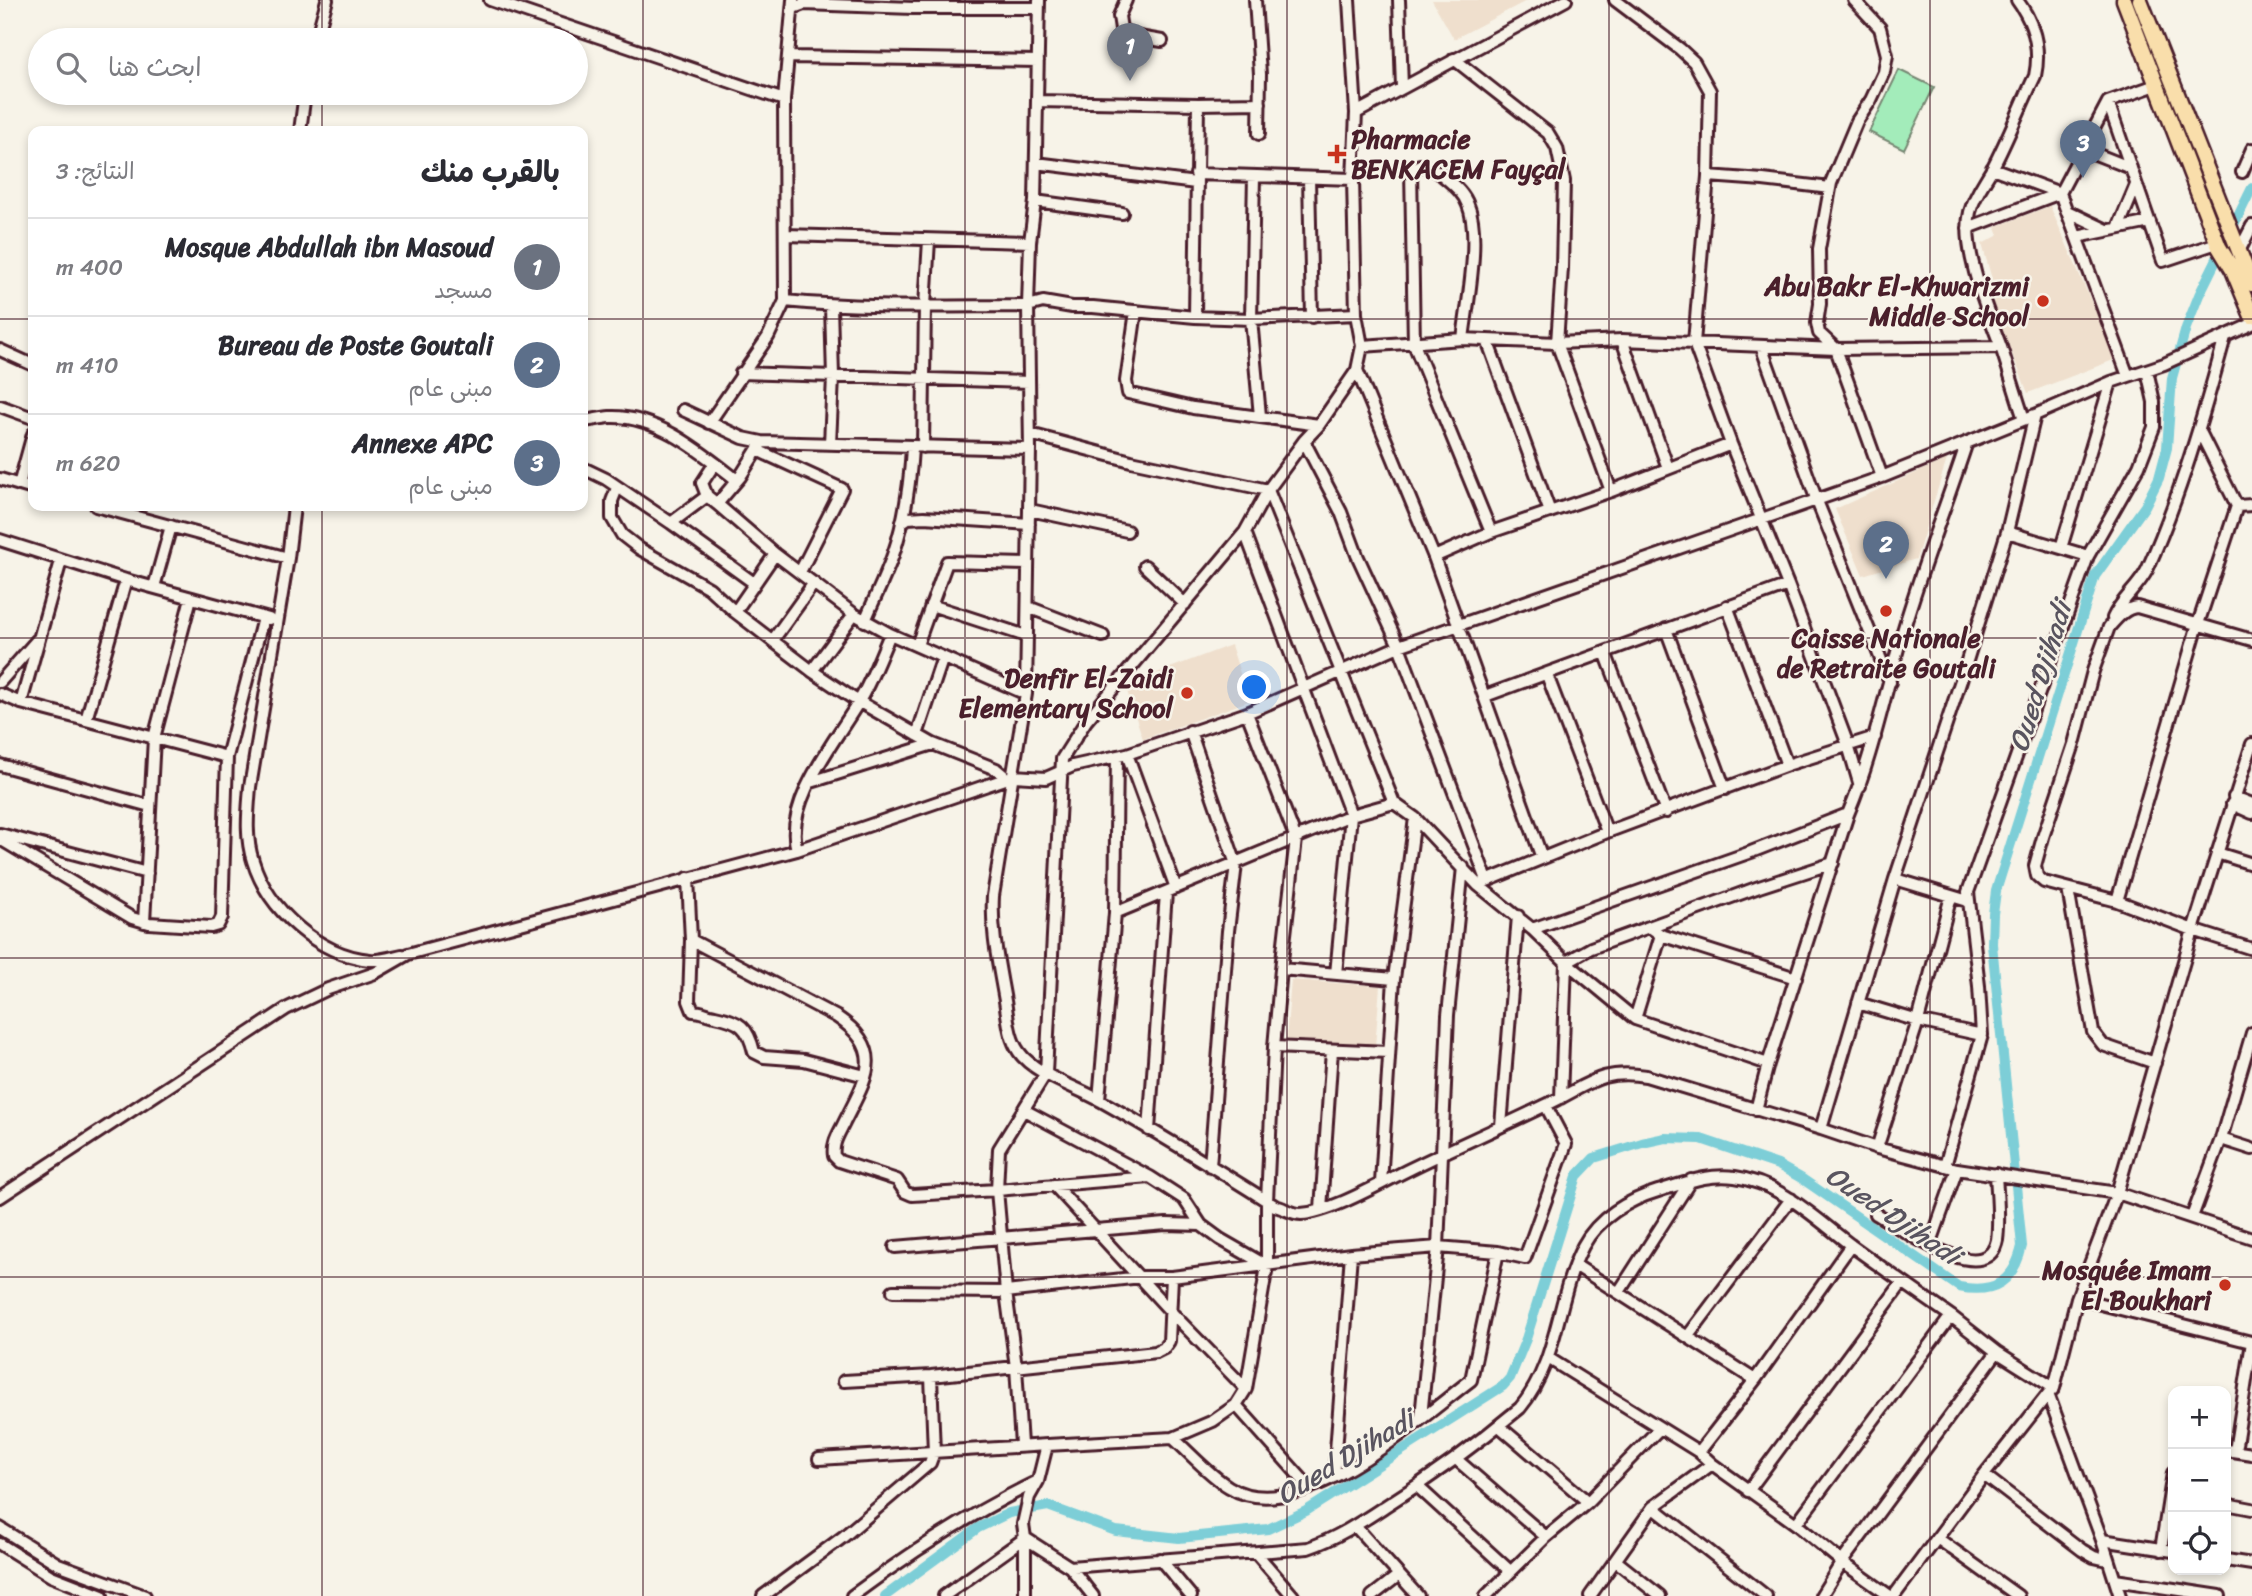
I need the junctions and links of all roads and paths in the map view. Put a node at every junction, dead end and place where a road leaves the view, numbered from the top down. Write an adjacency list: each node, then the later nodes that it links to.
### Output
1 (327, 0): 15 (street)
2 (491, 0): 16 (street)
3 (1126, 0): 18 (street)
4 (1255, 0): 27 (street)
5 (1349, 0): 30 (street)
6 (1399, 0): 23 (street)
7 (1615, 0): 40 (street)
8 (1854, 0): 45 (street)
9 (2017, 0): 36 (street)
10 (2124, 0): 22 (main road)
11 (2140, 0): 59 (main road)
12 (1558, 2): 20 (street)
13 (793, 4): 14 (street); 19 (street)
14 (1038, 4): 21 (street)
15 (319, 28)
16 (573, 28)
17 (588, 33): 24 (street)
18 (1162, 41)
19 (789, 57): 21 (street); 24 (street)
20 (1454, 59): 23 (street); 76 (street)
21 (1038, 61): 25 (street)
22 (2156, 85): 26 (street); 58 (main road)
23 (1402, 88): 30 (street)
24 (785, 100): 54 (street)
25 (1037, 101): 28 (street); 35 (street)
26 (2108, 102): 33 (street); 37 (street)
27 (1260, 103): 28 (street); 32 (street)
28 (1198, 104): 42 (street)
29 (303, 105): 31 (street)
30 (1356, 113): 43 (street)
31 (301, 126)
32 (1259, 134)
33 (2083, 149): 37 (street); 46 (street)
34 (2252, 149): 38 (street)
35 (1036, 163): 42 (street); 47 (street)
36 (1992, 168): 46 (street); 52 (street)
37 (2131, 168): 44 (street)
38 (2242, 172)
39 (1254, 176): 41 (street); 42 (street); 70 (street)
40 (1708, 176): 45 (street); 77 (street)
41 (1309, 178): 43 (street); 69 (street)
42 (1196, 179): 68 (street)
43 (1353, 179): 66 (street)
44 (2136, 185): 50 (street); 53 (street)
45 (1830, 188): 82 (street)
46 (2060, 193): 48 (street); 52 (street)
47 (1035, 201): 49 (street); 57 (street)
48 (2067, 211): 53 (street); 55 (street)
49 (1122, 214)
50 (2150, 222): 53 (street); 58 (street)
51 (2252, 226): 59 (street)
52 (1968, 228): 81 (street)
53 (2113, 229): 55 (street)
54 (785, 235): 56 (street); 61 (street)
55 (2077, 237): 88 (street)
56 (929, 240): 57 (street); 63 (street)
57 (1030, 242): 64 (street)
58 (2218, 245): 60 (main road)
59 (2237, 250): 60 (main road)
60 (2246, 274): 67 (main road)
61 (785, 301): 62 (street); 87 (street)
62 (831, 306): 63 (street); 89 (street)
63 (925, 306): 64 (street); 90 (street)
64 (1028, 306): 65 (street); 91 (street)
65 (1136, 311): 68 (street); 96 (street)
66 (1356, 314): 69 (street); 79 (street)
67 (2252, 316)
68 (1195, 317): 70 (street)
69 (1312, 317): 70 (street)
70 (1251, 319): 96 (street)
71 (2252, 324): 72 (street)
72 (2225, 337): 86 (street); 101 (street)
73 (1463, 339): 74 (street); 78 (street); 78 (street)
74 (1487, 340): 76 (street); 131 (street)
75 (1622, 340): 76 (street); 77 (street); 112 (street)
76 (1557, 343): 121 (street)
77 (1694, 343): 80 (street); 106 (street)
78 (1414, 344): 79 (street); 140 (street)
79 (1362, 346): 85 (street)
80 (1760, 346): 82 (street); 123 (street)
81 (2001, 347): 82 (street); 97 (street)
82 (1836, 349): 114 (street)
83 (0, 350): 84 (street)
84 (28, 363)
85 (1357, 370): 100 (street); 146 (street)
86 (2147, 370): 88 (street); 145 (street)
87 (741, 373): 89 (street); 99 (street)
88 (2128, 376): 92 (street)
89 (833, 377): 90 (street); 105 (street)
90 (924, 379): 91 (street); 108 (street)
91 (1029, 382): 102 (street)
92 (2111, 382): 97 (street); 143 (street)
93 (0, 406): 95 (street)
94 (682, 410): 99 (street)
95 (28, 416)
96 (1260, 416): 100 (street)
97 (2030, 417): 104 (street); 141 (street)
98 (588, 420): 111 (street)
99 (709, 423): 107 (street)
100 (1319, 425): 103 (street)
101 (2199, 430): 126 (street); 152 (street)
102 (1030, 434): 109 (street); 120 (street)
103 (1304, 441): 120 (street); 180 (street)
104 (1967, 442): 114 (street); 187 (street)
105 (830, 444): 107 (street); 108 (street)
106 (1731, 444): 112 (street); 133 (street)
107 (759, 446): 116 (street); 151 (street)
108 (917, 447): 109 (street); 134 (street)
109 (1030, 449): 127 (street)
110 (28, 452): 117 (street)
111 (715, 463): 116 (street); 122 (street)
112 (1668, 468): 121 (street)
113 (588, 470): 119 (street)
114 (1882, 477): 123 (street)
115 (0, 480): 117 (street)
116 (737, 480): 124 (street)
117 (19, 485): 118 (street)
118 (28, 488)
119 (617, 488): 135 (street); 164 (street)
120 (1268, 490): 139 (street); 183 (street)
121 (1611, 491): 131 (street)
122 (707, 496): 124 (street); 135 (street)
123 (1817, 501): 133 (street); 187 (street)
124 (717, 505): 144 (street)
125 (2252, 505): 126 (street)
126 (2237, 506): 169 (street)
127 (1030, 510): 136 (street); 138 (street)
128 (114, 511): 132 (street)
129 (145, 511): 132 (street)
130 (293, 511): 147 (street)
131 (1550, 512): 140 (street)
132 (143, 519): 137 (street)
133 (1763, 520): 156 (street); 170 (street)
134 (902, 522): 136 (street); 168 (street)
135 (671, 523): 154 (street)
136 (1029, 524): 149 (street)
137 (171, 526): 147 (street); 157 (street)
138 (1127, 531)
139 (1245, 532): 159 (street); 188 (street)
140 (1491, 532): 146 (street)
141 (2007, 532): 143 (street); 233 (street)
142 (0, 540): 148 (street)
143 (2061, 548): 145 (street)
144 (775, 554): 151 (street); 154 (street)
145 (2088, 556): 238 (street)
146 (1434, 557): 170 (street)
147 (288, 558): 167 (street)
148 (61, 561): 153 (street); 176 (street)
149 (1027, 564): 160 (street); 162 (street)
150 (1145, 566): 159 (street)
151 (800, 572): 155 (street)
152 (2145, 573): 163 (street); 171 (street)
153 (126, 580): 157 (street); 195 (street)
154 (754, 583): 164 (street)
155 (814, 583): 165 (street); 177 (street)
156 (1788, 585): 161 (street); 202 (street)
157 (154, 587): 158 (street)
158 (191, 598): 166 (street); 199 (street)
159 (1185, 604): 207 (street)
160 (931, 605): 174 (street); 179 (street)
161 (1727, 606): 172 (street); 206 (street)
162 (1028, 607): 174 (street); 175 (street)
163 (2137, 607): 169 (street); 171 (street)
164 (735, 612): 177 (street)
165 (853, 614): 168 (street); 184 (street)
166 (263, 618): 167 (street); 204 (street)
167 (278, 621): 248 (street)
168 (865, 621): 173 (street)
169 (2198, 624): 178 (street); 239 (street)
170 (1458, 625): 180 (street); 191 (street)
171 (2109, 627): 235 (street)
172 (1666, 629): 181 (street); 211 (street)
173 (890, 634): 179 (street); 192 (street)
174 (1026, 636): 190 (street)
175 (1103, 636)
176 (39, 638): 186 (street); 193 (street)
177 (773, 640): 184 (street)
178 (2252, 640)
179 (917, 645): 182 (street)
180 (1399, 646): 183 (street); 234 (street)
181 (1605, 652): 185 (street); 216 (street)
182 (943, 657): 190 (street); 197 (street)
183 (1341, 670): 188 (street); 213 (street)
184 (812, 671): 192 (street)
185 (1547, 675): 191 (street); 221 (street)
186 (0, 682)
187 (1890, 682): 198 (street)
188 (1304, 687): 194 (street); 219 (street)
189 (0, 694): 193 (street)
190 (1026, 694): 208 (street)
191 (1485, 696): 226 (street)
192 (859, 702): 197 (street); 209 (street)
193 (21, 703): 195 (street)
194 (1247, 713): 196 (street); 223 (street)
195 (86, 720): 199 (street)
196 (1189, 731): 203 (street); 228 (street)
197 (917, 734): 200 (street)
198 (1875, 737): 202 (street); 210 (street)
199 (154, 738): 204 (street); 215 (street)
200 (933, 744): 208 (street); 209 (street)
201 (2252, 744): 212 (street)
202 (1848, 745): 206 (street); 210 (street)
203 (1122, 755): 207 (street); 236 (street); 240 (street)
204 (227, 757): 242 (street)
205 (0, 765): 215 (street)
206 (1787, 765): 211 (street)
207 (1060, 771): 208 (street); 264 (street)
208 (1011, 778): 224 (street); 264 (street)
209 (811, 782): 224 (street)
210 (1860, 786): 218 (street)
211 (1726, 789): 216 (street)
212 (2233, 800): 214 (street); 217 (street); 225 (street)
213 (1394, 803): 219 (street); 220 (street)
214 (2252, 804)
215 (150, 806): 231 (street)
216 (1666, 811): 221 (street)
217 (2252, 813)
218 (1848, 814): 227 (street); 243 (street)
219 (1351, 816): 223 (street); 251 (street)
220 (1415, 818): 230 (street); 253 (street)
221 (1607, 832): 226 (street)
222 (0, 836): 231 (street); 242 (street)
223 (1296, 839): 228 (street); 250 (street)
224 (797, 850): 232 (street)
225 (2217, 853): 229 (street); 244 (street)
226 (1542, 858): 234 (street)
227 (1833, 863): 245 (street); 252 (street)
228 (1236, 864): 236 (street); 278 (street)
229 (2252, 864)
230 (1463, 867): 234 (street); 277 (street)
231 (147, 873): 242 (street)
232 (688, 878): 246 (street); 248 (street)
233 (1895, 878): 237 (street); 254 (street)
234 (1483, 882): 241 (street)
235 (2068, 889): 239 (street); 262 (street)
236 (1171, 890): 240 (street); 273 (street)
237 (1951, 896): 238 (street); 256 (street)
238 (1968, 901): 258 (street)
239 (2117, 901): 244 (street)
240 (1115, 913): 267 (street)
241 (1518, 916): 243 (street); 271 (street)
242 (144, 922)
243 (1532, 929): 249 (street)
244 (2193, 930): 247 (street); 262 (street)
245 (1656, 931): 249 (street); 252 (street); 255 (street)
246 (691, 940): 265 (street); 265 (street)
247 (2252, 949)
248 (408, 954): 288 (street)
249 (1566, 962): 255 (street); 266 (street)
250 (1281, 969): 251 (street); 259 (street)
251 (1336, 974): 253 (street)
252 (1797, 978): 263 (street)
253 (1394, 979): 261 (street)
254 (1858, 1003): 256 (street); 272 (street)
255 (1635, 1019): 263 (street)
256 (1918, 1021): 258 (street); 275 (street)
257 (2252, 1033): 274 (street)
258 (1982, 1035): 279 (street)
259 (1274, 1047): 260 (street); 290 (street)
260 (1332, 1050): 261 (street); 291 (street)
261 (1388, 1052): 284 (street)
262 (2155, 1063): 287 (street)
263 (1768, 1064): 270 (street)
264 (1046, 1073): 267 (street); 269 (street)
265 (865, 1076): 286 (street)
266 (1561, 1098): 268 (street); 270 (street)
267 (1099, 1100): 273 (street)
268 (1546, 1105): 271 (street); 302 (street)
269 (1024, 1110): 282 (street); 286 (street)
270 (1756, 1110): 272 (street)
271 (1502, 1126): 277 (street)
272 (1821, 1129): 275 (street)
273 (1149, 1130): 278 (street)
274 (2221, 1139): 276 (street); 293 (street)
275 (1877, 1148): 279 (street)
276 (2252, 1150)
277 (1442, 1153): 284 (street); 301 (street)
278 (1210, 1166): 290 (street)
279 (1945, 1166): 280 (street)
280 (1957, 1169): 281 (street); 299 (street)
281 (2001, 1175): 287 (street); 299 (street)
282 (1150, 1177): 285 (street); 294 (street)
283 (1691, 1180): 289 (street); 304 (street); 311 (street)
284 (1381, 1183): 291 (street)
285 (1054, 1185): 286 (street); 295 (street)
286 (998, 1190): 296 (street)
287 (2117, 1193): 293 (street); 312 (street)
288 (0, 1197)
289 (1791, 1199): 298 (street); 315 (street)
290 (1267, 1200): 291 (street); 305 (street)
291 (1321, 1209)
292 (1876, 1214): 299 (street)
293 (2192, 1217): 297 (street)
294 (1201, 1225): 295 (street); 305 (street)
295 (1096, 1230): 296 (street); 306 (street)
296 (1003, 1238): 300 (street); 310 (street)
297 (2252, 1238)
298 (1851, 1245): 308 (street); 321 (street)
299 (1930, 1245)
300 (894, 1247)
301 (1438, 1247): 302 (street); 303 (street); 326 (street)
302 (1499, 1252): 326 (street)
303 (1351, 1254): 305 (street); 341 (street)
304 (1575, 1265): 311 (street); 318 (street)
305 (1267, 1266): 307 (street); 323 (street)
306 (1141, 1276): 307 (street); 310 (street); 313 (street)
307 (1172, 1277): 313 (street)
308 (1902, 1283): 314 (street); 345 (street)
309 (893, 1291): 310 (street)
310 (1006, 1292): 319 (street)
311 (1619, 1292): 315 (street)
312 (2077, 1298): 316 (street); 324 (street)
313 (1171, 1312): 319 (street); 323 (street)
314 (1951, 1316): 317 (street); 351 (street)
315 (1688, 1336): 321 (street)
316 (2252, 1342): 332 (street)
317 (1997, 1352): 324 (street); 366 (street)
318 (1548, 1358): 327 (street); 328 (street)
319 (1016, 1367): 320 (street); 330 (street)
320 (931, 1376): 322 (street); 334 (street)
321 (1755, 1380): 335 (street)
322 (844, 1381)
323 (1246, 1389): 325 (street)
324 (2051, 1391): 340 (street); 357 (street)
325 (1236, 1405): 329 (street); 344 (street)
326 (1421, 1418): 341 (street)
327 (1499, 1426): 338 (street); 346 (street)
328 (1660, 1428): 335 (street); 346 (street)
329 (1174, 1438): 331 (street); 344 (street)
330 (1021, 1445): 331 (street); 334 (street)
331 (1047, 1445): 342 (street)
332 (2230, 1449)
333 (2231, 1450): 336 (street)
334 (934, 1452): 337 (street); 375 (street)
335 (1699, 1452): 339 (street)
336 (2252, 1454)
337 (819, 1458)
338 (1456, 1459): 343 (street); 354 (street)
339 (1712, 1464): 345 (street); 348 (street)
340 (1984, 1475): 356 (street); 363 (street)
341 (1334, 1477): 344 (street)
342 (1038, 1481): 355 (street); 376 (street)
343 (1417, 1486): 352 (street); 369 (street)
344 (1310, 1488)
345 (1748, 1491): 351 (street)
346 (1588, 1502): 354 (street)
347 (2231, 1505): 349 (street)
348 (1653, 1507): 364 (street); 387 (street)
349 (2252, 1509)
350 (2169, 1512): 359 (street)
351 (1796, 1524): 366 (street)
352 (1355, 1526): 361 (street); 370 (street)
353 (0, 1528): 374 (street)
354 (1546, 1537): 369 (street)
355 (1025, 1538): 368 (street); 377 (street); 378 (street)
356 (1937, 1538): 389 (street); 390 (street)
357 (2102, 1540): 359 (street); 363 (street)
358 (0, 1544): 373 (street)
359 (2161, 1550): 360 (street)
360 (2168, 1551)
361 (1256, 1553): 362 (street); 381 (street)
362 (1160, 1559): 368 (street); 380 (street)
363 (2107, 1560): 371 (street)
364 (1616, 1561): 385 (street); 386 (street)
365 (2231, 1561): 367 (street)
366 (1842, 1562): 388 (street); 389 (street)
367 (2252, 1564)
368 (1070, 1567): 379 (street)
369 (1510, 1571): 384 (street)
370 (1399, 1575): 382 (street); 383 (street)
371 (2115, 1580): 372 (street); 391 (street)
372 (2118, 1595)
373 (102, 1596)
374 (145, 1596)
375 (763, 1596)
376 (852, 1596)
377 (944, 1596)
378 (1026, 1596)
379 (1093, 1596)
380 (1191, 1596)
381 (1293, 1596)
382 (1372, 1596)
383 (1418, 1596)
384 (1486, 1596)
385 (1591, 1596)
386 (1660, 1596)
387 (1766, 1596)
388 (1821, 1596)
389 (1892, 1596)
390 (2018, 1596)
391 (2220, 1596)

